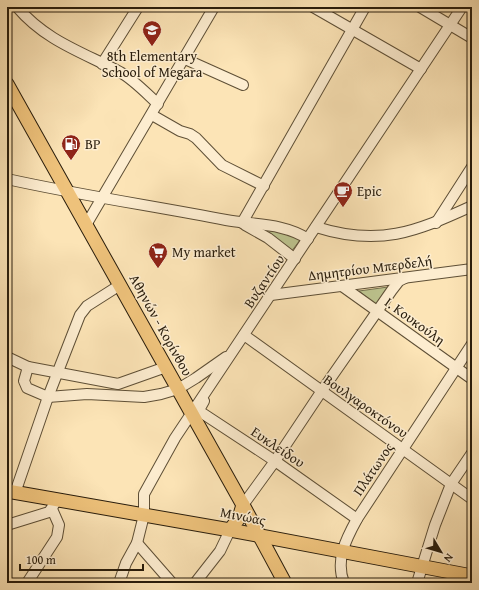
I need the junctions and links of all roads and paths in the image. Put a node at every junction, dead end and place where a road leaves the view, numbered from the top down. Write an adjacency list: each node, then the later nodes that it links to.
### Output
1 (17, 7): 12 (street)
2 (138, 7): 12 (street)
3 (214, 7): 11 (street)
4 (313, 7): 9 (street)
5 (365, 7): 9 (street)
6 (420, 7): 8 (street)
7 (462, 7): 8 (street, Βυζαντίου)
8 (451, 24): 10 (street); 13 (street, Βυζαντίου)
9 (352, 29): 13 (street); 20 (street)
10 (472, 38)
11 (185, 59): 15 (street); 16 (street)
12 (102, 64): 16 (street)
13 (421, 69): 27 (street, Βυζαντίου)
14 (7, 84): 21 (main road, Αθηνών - Κορίνθου)
15 (243, 85)
16 (158, 104): 17 (street)
17 (152, 115): 20 (street); 22 (street)
18 (472, 167): 24 (street)
19 (7, 179): 21 (street)
20 (264, 186): 25 (street)
21 (67, 191): 22 (street); 26 (main road, Αθηνών - Κορίνθου)
22 (103, 197): 25 (street); 26 (street)
23 (472, 206): 24 (street)
24 (436, 222): 27 (street)
25 (242, 223): 28 (street); 29 (street)
26 (86, 225): 32 (main road, Αθηνών - Κορίνθου)
27 (316, 227): 28 (street, Βυζαντίου)
28 (308, 239): 29 (street, Βυζαντίου)
29 (295, 258): 34 (street, Βυζαντίου)
30 (472, 269): 31 (street, Δημητρίου Μπερδελή)
31 (405, 278): 33 (street, Δημητρίου Μπερδελή); 35 (street)
32 (120, 285): 41 (main road, Αθηνών - Κορίνθου); 43 (street)
33 (342, 286): 34 (street, Δημητρίου Μπερδελή); 35 (street, Ι. Κουκούλη)
34 (271, 295): 36 (street, Βυζαντίου)
35 (378, 312): 42 (street, Ι. Κουκούλη); 46 (street)
36 (244, 335): 38 (street, Βυζαντίου); 46 (street, Βουλγαροκτόνου)
37 (472, 344): 42 (street, Πλάτωνος)
38 (235, 349): 45 (street); 47 (street, Βυζαντίου)
39 (7, 357): 40 (street)
40 (28, 367): 43 (street); 48 (street)
41 (166, 367): 43 (street); 45 (main road, Αθηνών - Κορίνθου)
42 (456, 368): 44 (street, Ι. Κουκούλη); 50 (street, Πλάτωνος)
43 (57, 372): 48 (street)
44 (472, 379)
45 (178, 389): 48 (street); 49 (main road, Αθηνών - Κορίνθου)
46 (321, 392): 50 (street, Βουλγαροκτόνου); 52 (street)
47 (206, 393): 49 (street, Βυζαντίου); 52 (street, Ευκλείδου)
48 (48, 397): 54 (street)
49 (192, 414): 57 (main road, Αθηνών - Κορίνθου); 58 (street, Βυζαντίου)
50 (403, 449): 53 (street, Βουλγαροκτόνου); 59 (street, Πλάτωνος)
51 (472, 453): 53 (street)
52 (275, 461): 57 (street); 59 (street, Ευκλείδου)
53 (451, 484): 55 (street, Βουλγαροκτόνου); 65 (street)
54 (11, 492): 56 (main road, Μινώας)
55 (472, 499)
56 (55, 505): 58 (main road, Μινώας); 60 (street); 67 (street)
57 (243, 505): 61 (main road); 62 (main road, Αθηνών - Κορίνθου)
58 (144, 515): 61 (main road, Μινώας); 63 (street, Βυζαντίου)
59 (357, 519): 64 (street, Πλάτωνος)
60 (7, 525)
61 (230, 530): 62 (main road, Μινώας); 70 (street)
62 (258, 536): 64 (main road, Μινώας); 71 (main road, Αθηνών - Κορίνθου)
63 (137, 543): 68 (street, Βυζαντίου); 69 (street)
64 (341, 551): 65 (main road, Μινώας); 72 (street)
65 (422, 566): 66 (main road, Μινώας); 73 (street)
66 (472, 576)
67 (27, 583)
68 (119, 583)
69 (172, 583)
70 (195, 583)
71 (284, 583)
72 (344, 583)
73 (417, 583)

